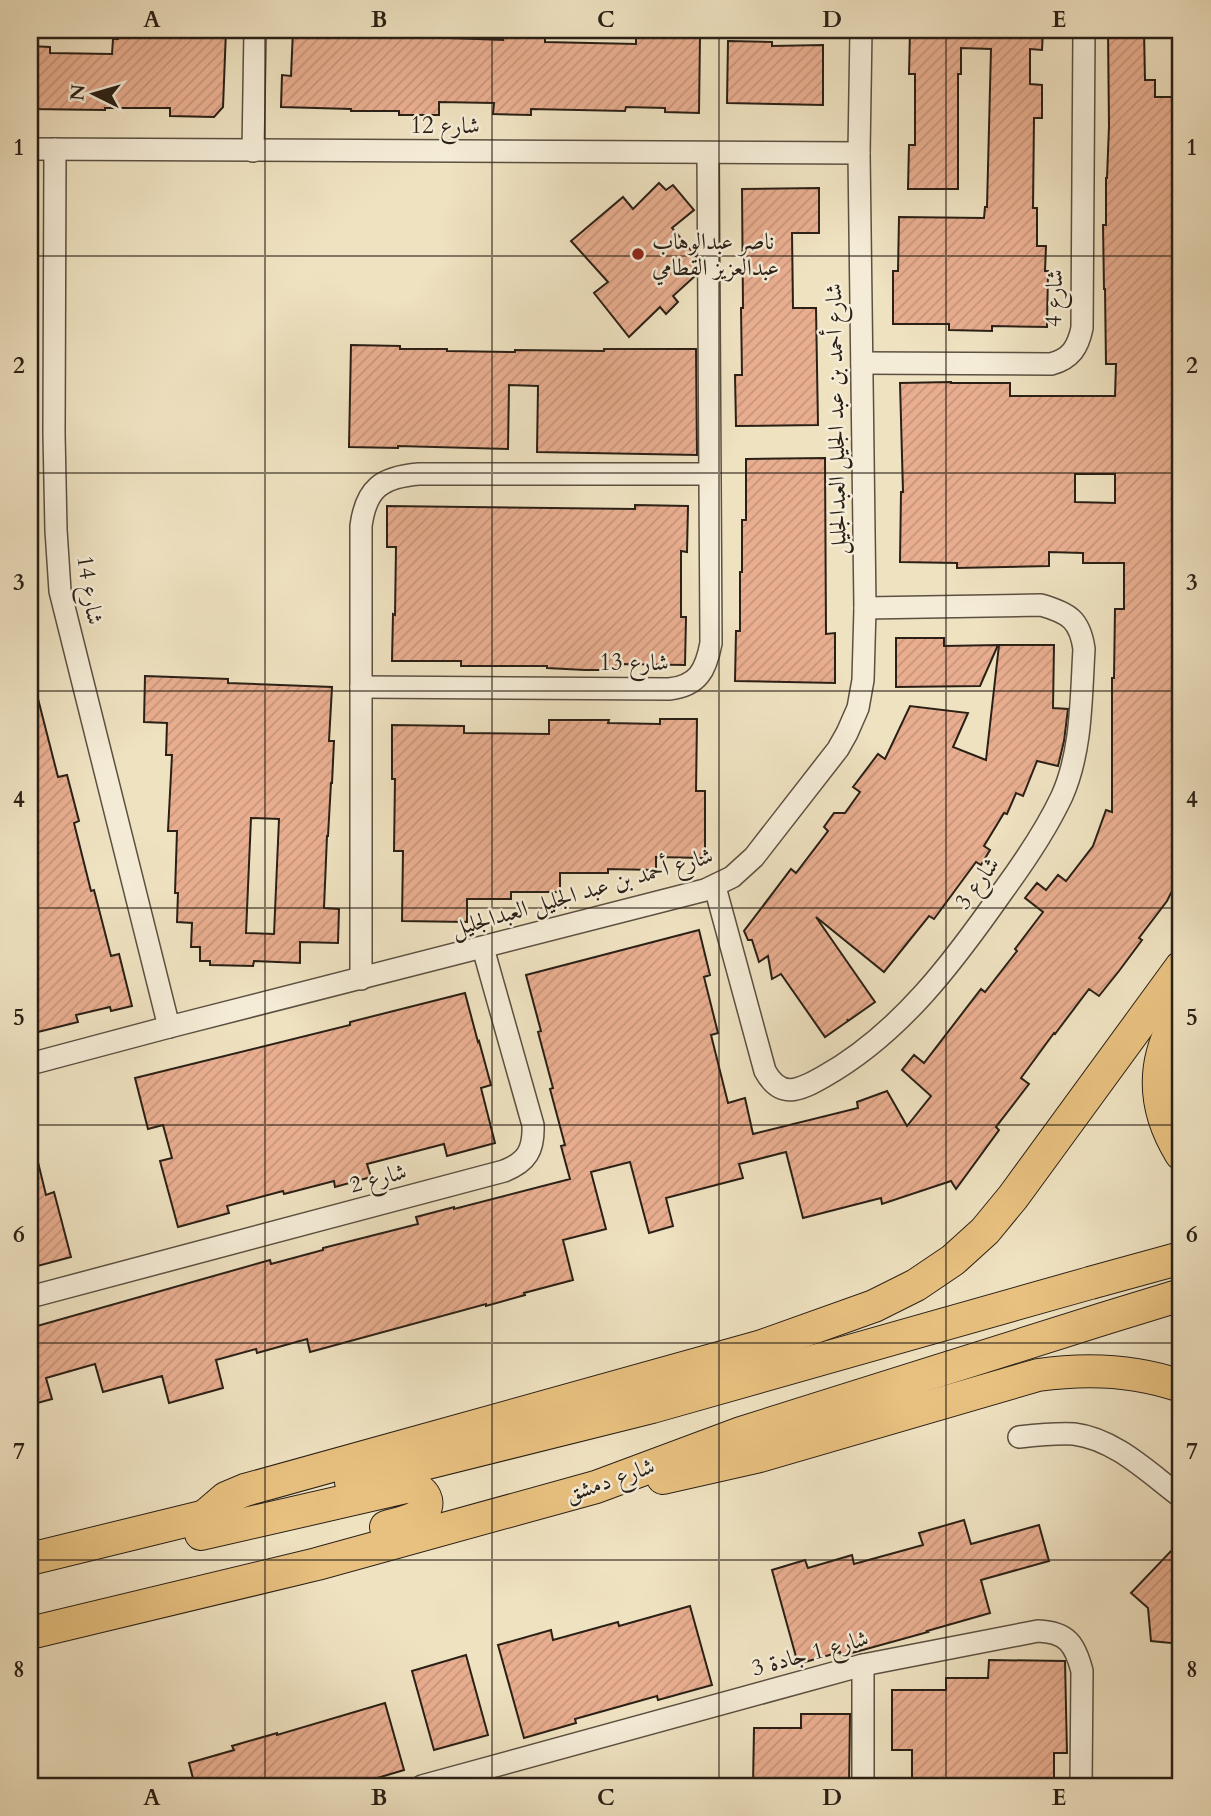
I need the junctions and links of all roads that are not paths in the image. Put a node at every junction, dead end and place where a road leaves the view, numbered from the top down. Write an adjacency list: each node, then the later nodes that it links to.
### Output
1 (255, 30): 6 (street)
2 (860, 30): 8 (street, شارع أحمد بن عبد الجليل العبدالجليل)
3 (1084, 30): 9 (street, شارع 4)
4 (30, 149): 5 (street, شارع 12)
5 (55, 149): 6 (street, شارع 12); 18 (street, شارع 14)
6 (253, 151): 7 (street, شارع 12)
7 (708, 153): 8 (street, شارع 12); 10 (street, شارع 13)
8 (859, 153): 9 (street, شارع أحمد بن عبد الجليل العبدالجليل)
9 (862, 363): 11 (street, شارع أحمد بن عبد الجليل العبدالجليل)
10 (709, 474): 12 (street); 12 (street, شارع 13)
11 (865, 608): 13 (street, شارع أحمد بن عبد الجليل العبدالجليل); 13 (street, شارع 3)
12 (361, 687): 16 (street)
13 (715, 887): 14 (street, شارع أحمد بن عبد الجليل العبدالجليل)
14 (483, 948): 16 (street, شارع أحمد بن عبد الجليل العبدالجليل); 23 (street, شارع 2)
15 (1181, 967): 24 (main road)
16 (361, 979): 18 (street, شارع أحمد بن عبد الجليل العبدالجليل)
17 (1181, 1012): 20 (main road)
18 (169, 1027): 19 (street, شارع أحمد بن عبد الجليل العبدالجليل)
19 (30, 1064)
20 (1181, 1154)
21 (1181, 1260): 24 (main road); 29 (main road, bridge)
22 (1181, 1295): 27 (main road, شارع دمشق)
23 (30, 1297)
24 (759, 1347): 29 (main road)
25 (1181, 1386): 27 (main road)
26 (1019, 1437): 28 (street)
27 (596, 1487): 31 (main road, شارع دمشق)
28 (1181, 1497)
29 (205, 1516): 30 (main road)
30 (30, 1559)
31 (317, 1564): 32 (main road); 33 (main road, شارع دمشق)
32 (30, 1577)
33 (30, 1633)
34 (863, 1665): 35 (street, شارع 1 جادة 3); 36 (street); 37 (street, شارع 1 جادة 3)
35 (422, 1786)
36 (863, 1786)
37 (1082, 1786)

